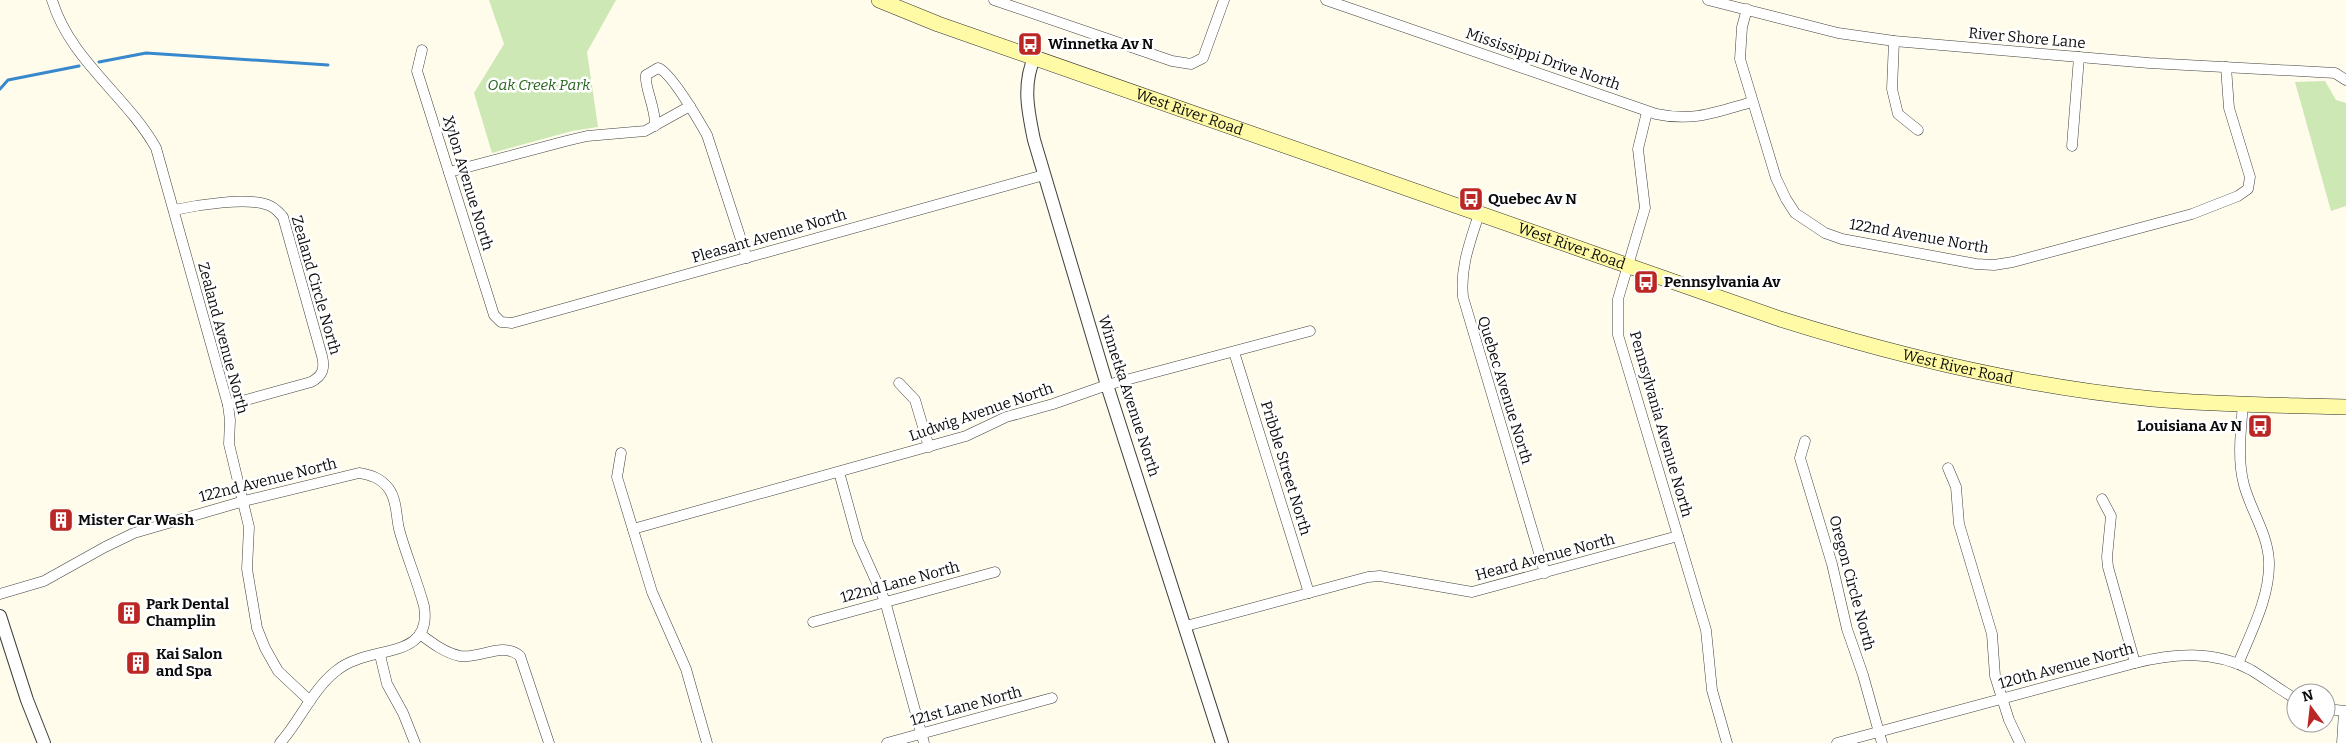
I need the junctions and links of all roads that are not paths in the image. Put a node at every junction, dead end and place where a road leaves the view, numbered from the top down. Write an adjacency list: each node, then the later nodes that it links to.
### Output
1 (52, 0): 22 (street, Zealand Avenue North)
2 (879, 0): 10 (main road, West River Road)
3 (994, 0): 4 (street)
4 (1224, 0)
5 (1326, 0): 16 (street, Mississippi Drive North)
6 (1708, 0): 7 (street, River Shore Lane)
7 (1747, 9): 8 (street, River Shore Lane); 14 (street, 122nd Avenue North)
8 (1894, 41): 11 (street, River Shore Lane); 18 (street)
9 (422, 50): 20 (street, Xylon Avenue North)
10 (1035, 56): 21 (street, Winnetka Avenue North); 23 (main road, West River Road)
11 (2079, 57): 12 (street, River Shore Lane); 19 (street)
12 (2226, 67): 13 (street, River Shore Lane); 14 (street, 122nd Avenue North)
13 (2346, 80)
14 (1752, 102): 16 (street, Mississippi Drive North)
15 (690, 106): 17 (street); 17 (street); 24 (street)
16 (1647, 112): 25 (street, Pennsylvania Avenue North)
17 (656, 126): 20 (street)
18 (1918, 130)
19 (2072, 146)
20 (449, 172): 26 (street, Xylon Avenue North)
21 (1044, 175): 24 (street, Pleasant Avenue North); 30 (street, Winnetka Avenue North)
22 (174, 210): 32 (street, Zealand Avenue North); 32 (street, Zealand Circle North)
23 (1479, 214): 25 (main road, West River Road); 44 (street, Quebec Avenue North)
24 (747, 258): 26 (street, Pleasant Avenue North)
25 (1628, 266): 31 (main road, West River Road); 42 (street, Pennsylvania Avenue North)
26 (501, 322)
27 (1310, 331): 28 (street, Ludwig Avenue North)
28 (1234, 352): 30 (street, Ludwig Avenue North); 45 (street, Pribble Street North)
29 (899, 383): 35 (street)
30 (1107, 385): 35 (street, Ludwig Avenue North); 50 (street, Winnetka Avenue North)
31 (2243, 404): 33 (main road, West River Road); 54 (street)
32 (228, 405): 40 (street, Zealand Avenue North)
33 (2346, 407)
34 (1804, 441): 60 (street, Oregon Circle North)
35 (929, 447): 38 (street, Ludwig Avenue North)
36 (621, 453): 41 (street)
37 (1948, 468): 57 (street)
38 (840, 472): 41 (street, Ludwig Avenue North); 47 (street)
39 (2102, 499): 53 (street)
40 (244, 501): 46 (street, 122nd Avenue North); 51 (street, 122nd Avenue North); 58 (street, Zealand Avenue North)
41 (633, 529): 66 (street)
42 (1678, 536): 44 (street, Heard Avenue North); 69 (street, Pennsylvania Avenue North)
43 (995, 572): 47 (street, 122nd Lane North)
44 (1545, 573): 45 (street, Heard Avenue North)
45 (1309, 593): 50 (street, Heard Avenue North)
46 (0, 594)
47 (885, 601): 49 (street, 122nd Lane North); 61 (street)
48 (0, 616): 62 (street)
49 (813, 622)
50 (1186, 626): 68 (street, Winnetka Avenue North)
51 (420, 634): 52 (street); 65 (street)
52 (380, 655): 58 (street); 64 (street)
53 (2135, 663): 54 (street, 120th Avenue North); 57 (street, 120th Avenue North)
54 (2238, 664): 55 (street, 120th Avenue North)
55 (2286, 693)
56 (1052, 698): 61 (street, 121st Lane North)
57 (2002, 699): 60 (street, 120th Avenue North); 72 (street)
58 (310, 701): 63 (street)
59 (2345, 712): 73 (street)
60 (1879, 732): 70 (street, 120th Avenue North); 71 (street, Oregon Circle North)
61 (922, 739): 67 (street, 121st Lane North)
62 (44, 743)
63 (280, 743)
64 (415, 743)
65 (549, 743)
66 (707, 743)
67 (887, 743)
68 (1222, 743)
69 (1727, 743)
70 (1838, 743)
71 (1882, 743)
72 (2020, 743)
73 (2342, 743)

